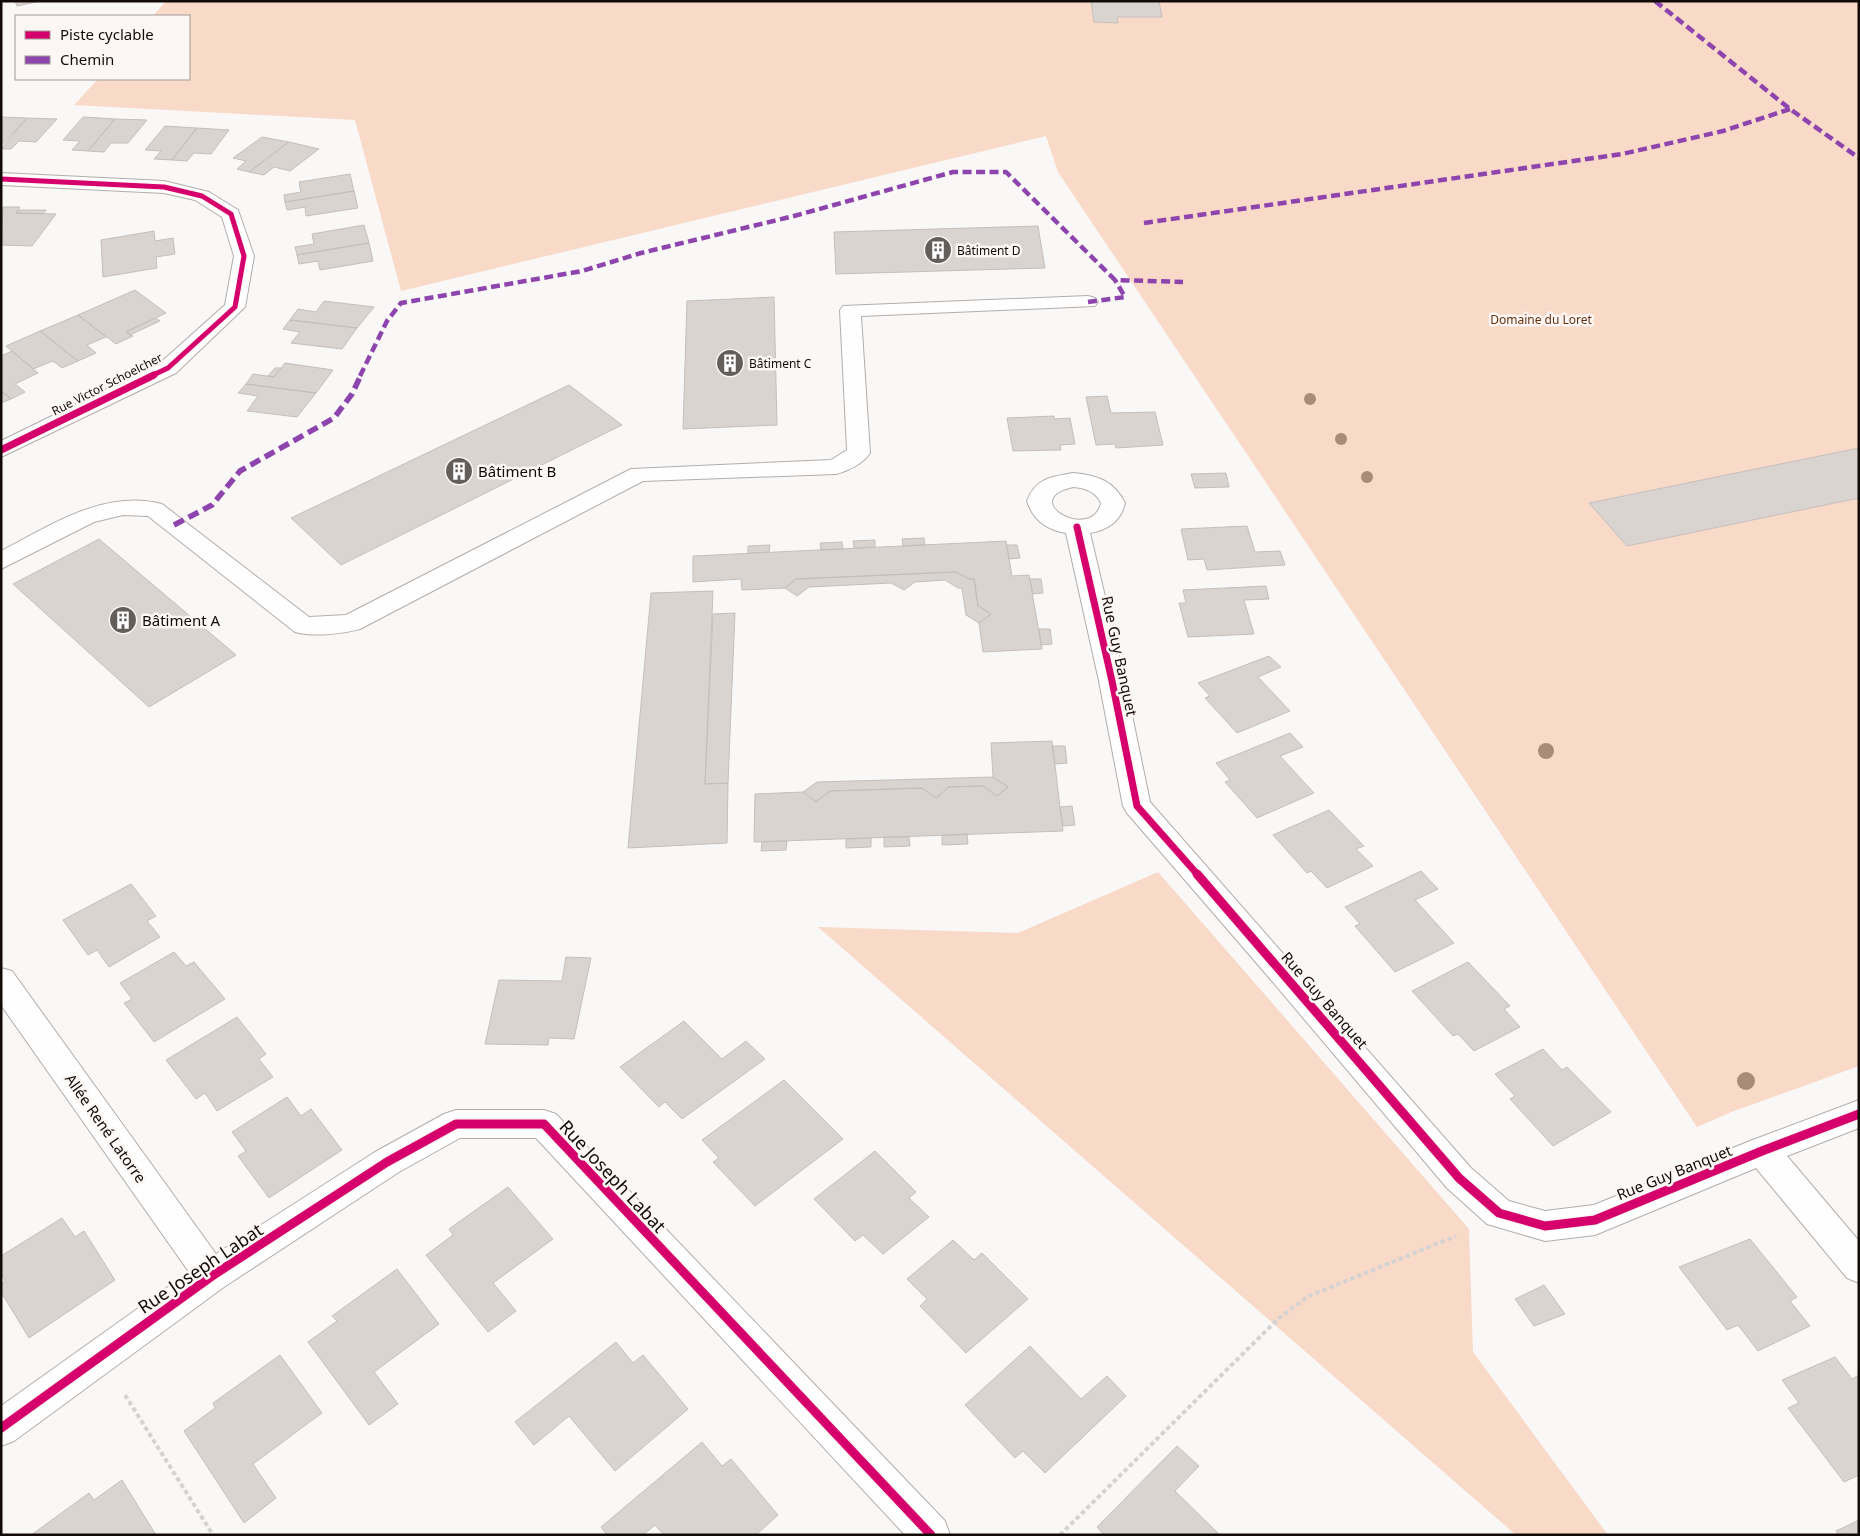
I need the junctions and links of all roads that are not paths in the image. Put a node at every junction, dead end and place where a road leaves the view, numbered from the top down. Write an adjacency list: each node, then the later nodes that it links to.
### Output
1 (1, 179): 3 (street, Rue Victor Schoelcher)
2 (1088, 302): 5 (street)
3 (1, 450)
4 (1076, 527): 8 (street, Rue Guy Banquet)
5 (1, 560)
6 (1, 980): 10 (street, Allée René Latorre)
7 (1859, 1114): 8 (street, Rue Guy Banquet)
8 (1762, 1150): 9 (street)
9 (1859, 1267)
10 (212, 1276): 11 (street, Rue Joseph Labat); 12 (street, Rue Joseph Labat)
11 (1, 1428)
12 (931, 1535)

